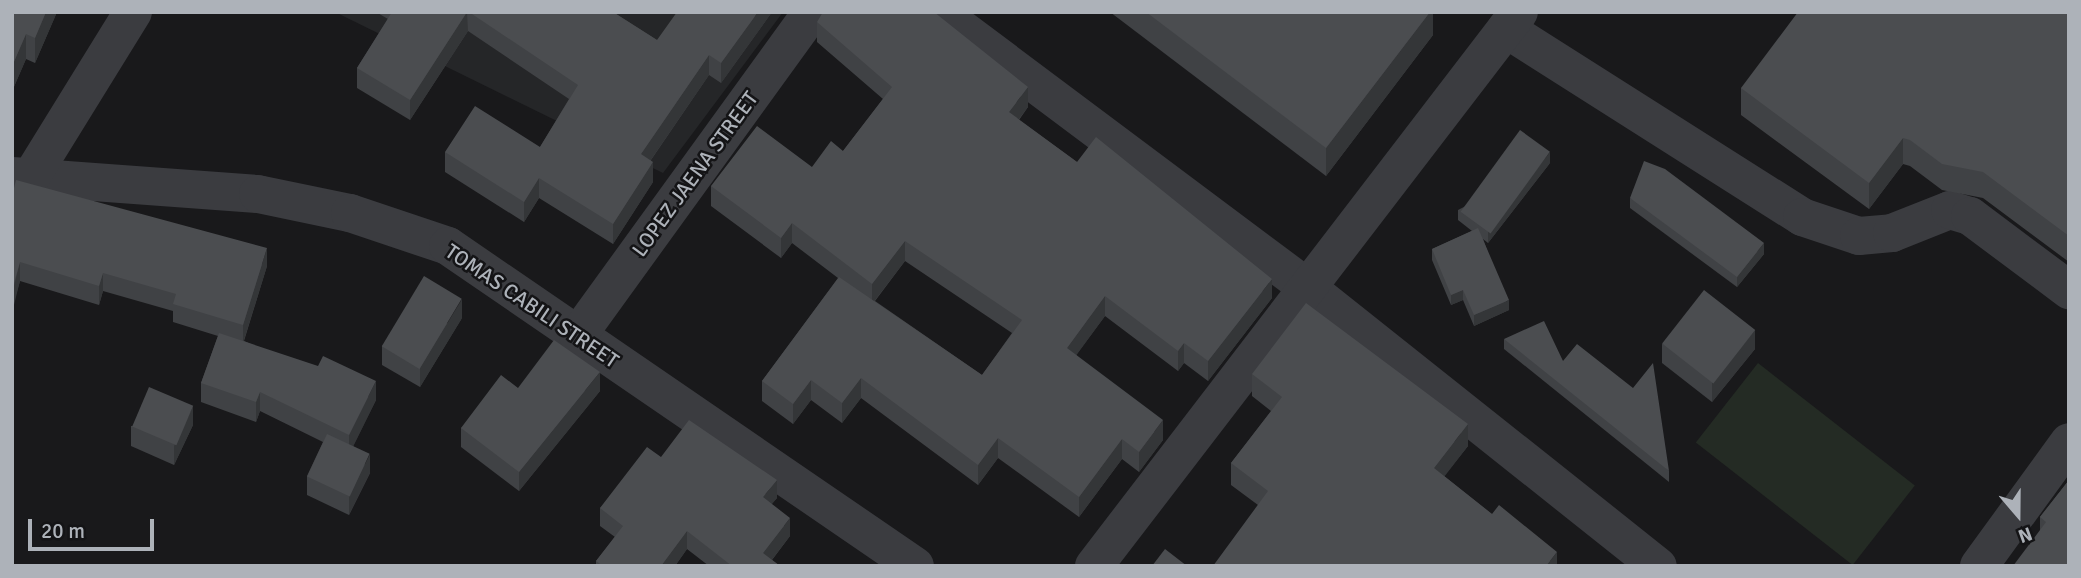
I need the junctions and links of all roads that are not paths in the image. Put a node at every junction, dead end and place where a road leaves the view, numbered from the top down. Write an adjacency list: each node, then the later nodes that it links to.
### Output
1 (133, 12): 5 (street)
2 (812, 12): 8 (street, LOPEZ JAENA STREET)
3 (939, 12): 6 (street)
4 (1512, 21): 6 (street); 7 (street)
5 (22, 176): 8 (street, TOMAS CABILI STREET)
6 (1308, 288): 11 (street); 12 (street)
7 (2069, 290)
8 (578, 335): 10 (street, TOMAS CABILI STREET)
9 (2069, 442): 13 (street)
10 (915, 566)
11 (1094, 566)
12 (1658, 566)
13 (1979, 566)

